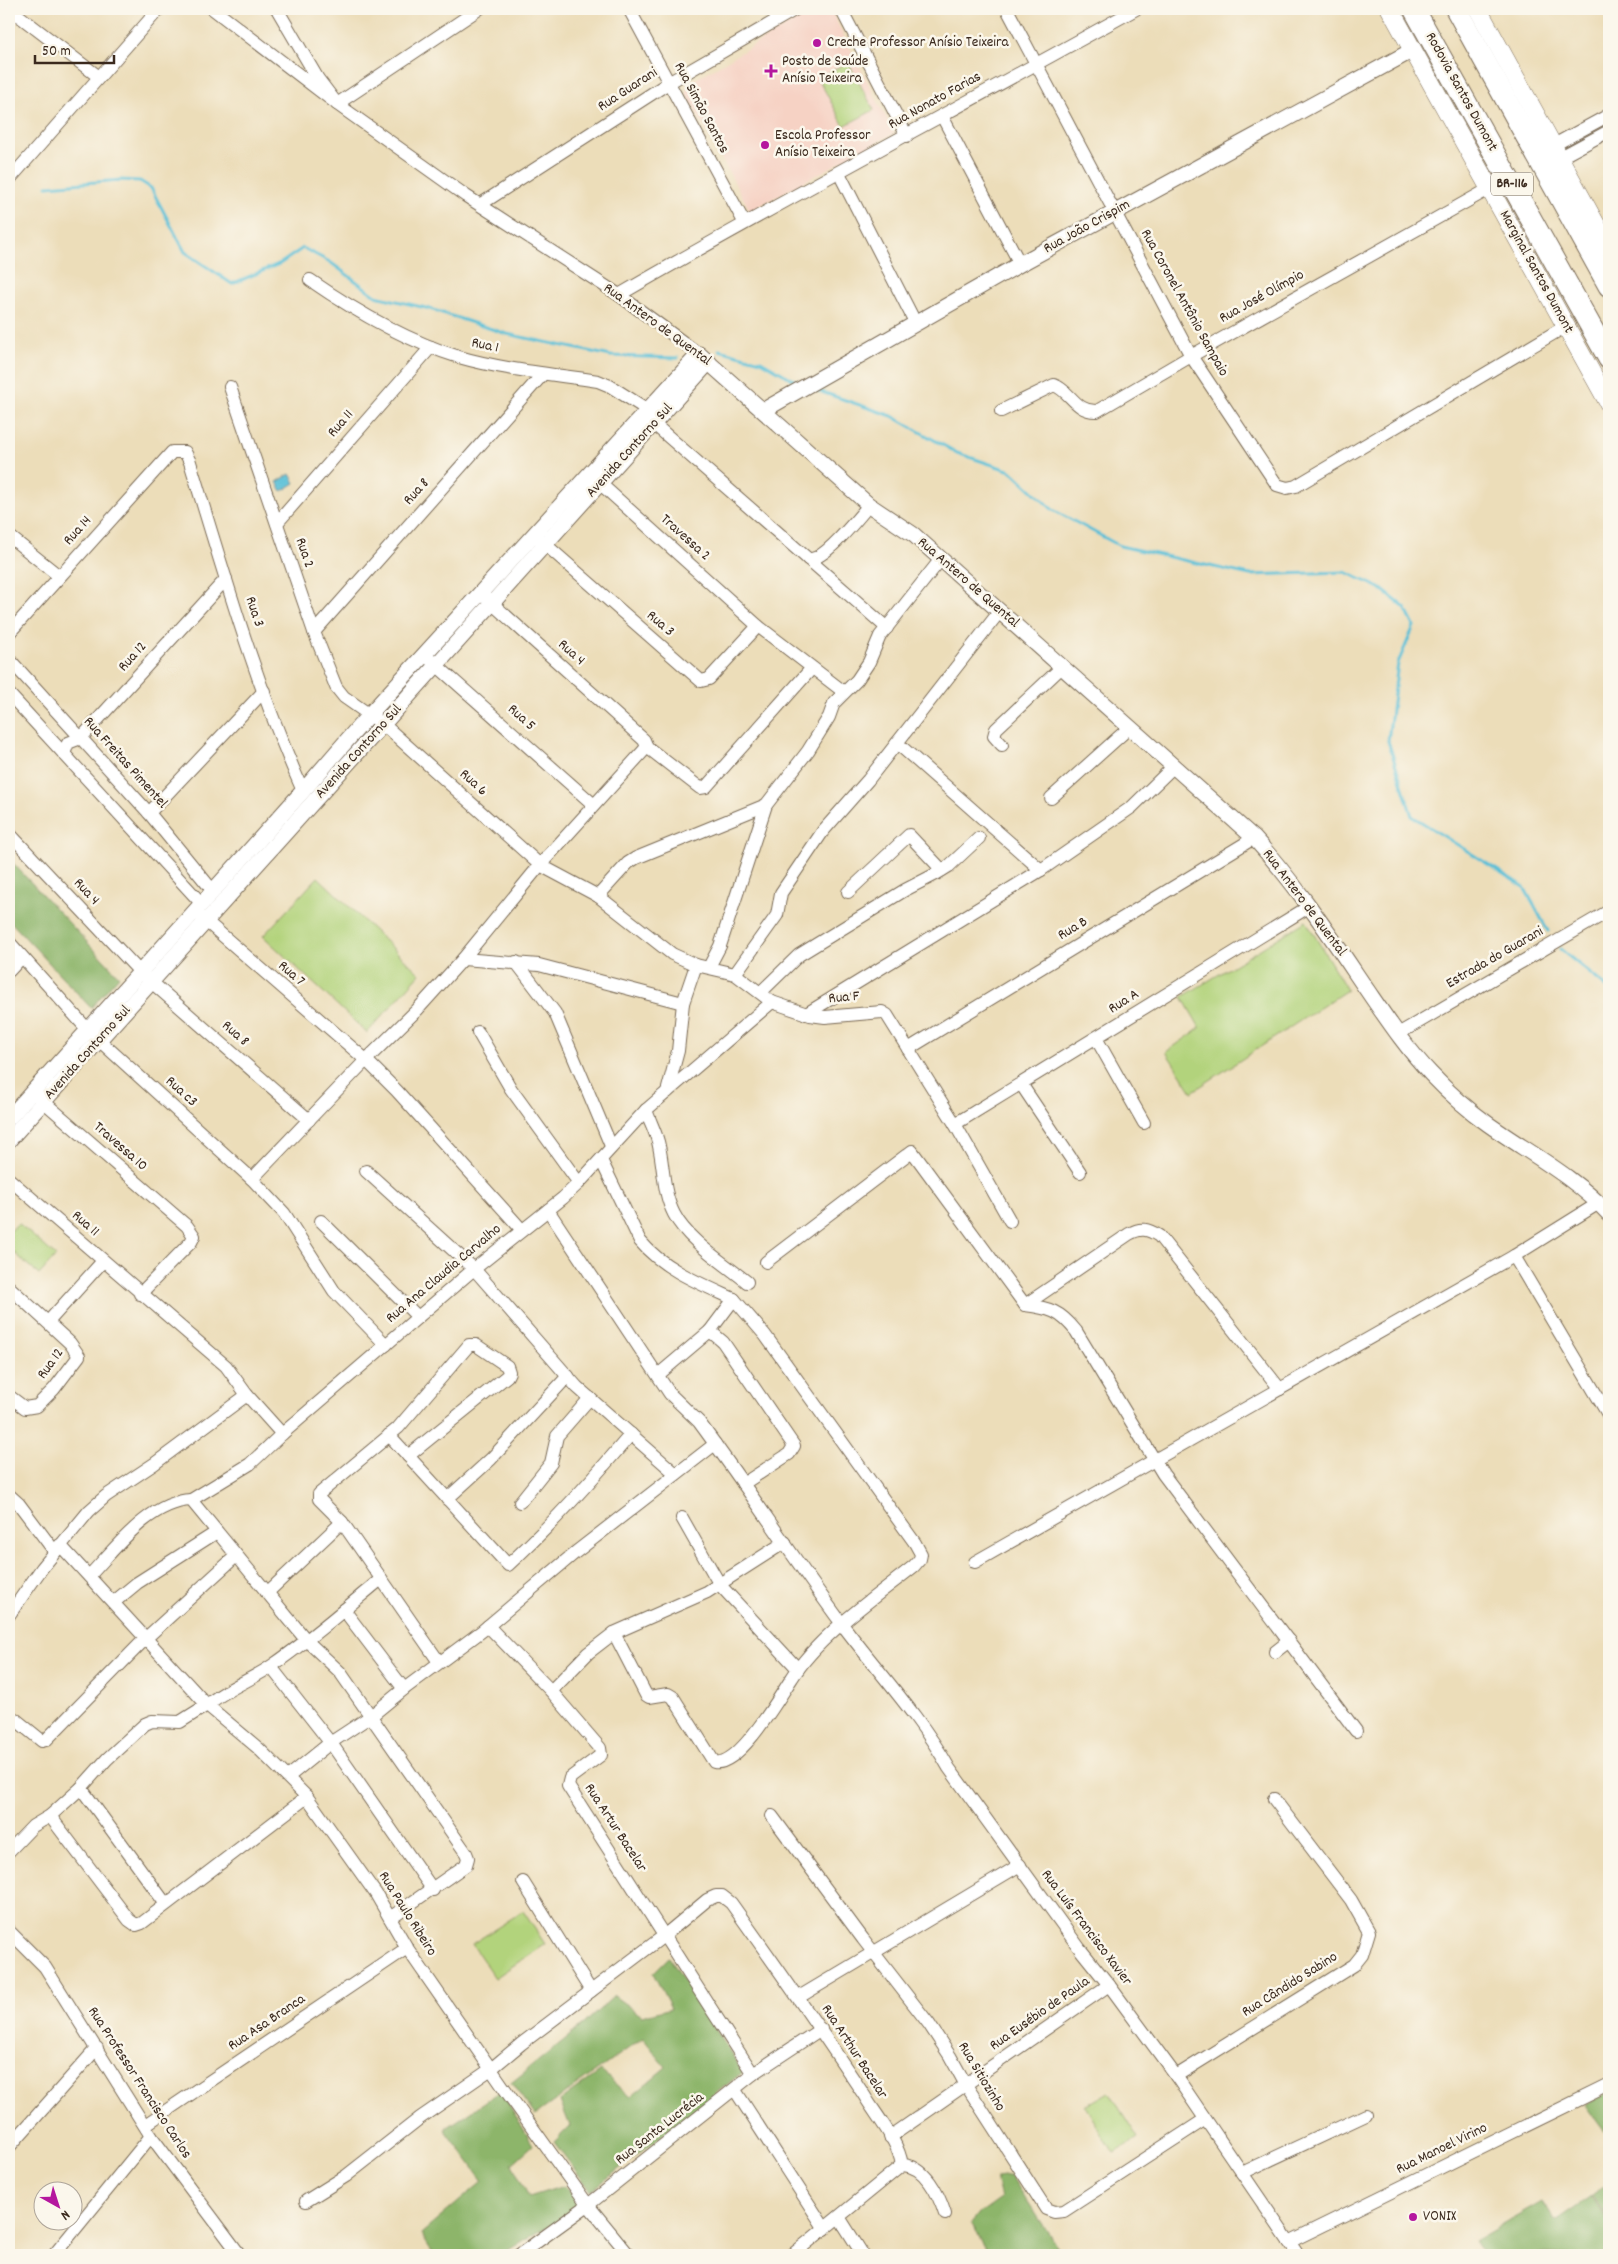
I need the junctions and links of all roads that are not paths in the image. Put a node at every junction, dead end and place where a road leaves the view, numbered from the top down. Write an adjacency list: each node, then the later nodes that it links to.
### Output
1 (10, 9): 17 (street)
2 (159, 9): 17 (street)
3 (213, 9): 19 (street)
4 (277, 9): 19 (street, Rua Antero de Quental)
5 (479, 9): 19 (street)
6 (629, 9): 18 (street, Rua Simão Santos)
7 (796, 9): 18 (street, Rua Guarani)
8 (841, 9): 23 (street)
9 (1007, 9): 16 (street, Rua Coronel Antônio Sampaio)
10 (1136, 9): 16 (street, Rua Nonato Farias)
11 (1390, 9): 15 (main road, Marginal Santos Dumont / BR-116)
12 (1414, 9): 41 (highway, Rodovia Santos Dumont / BR-116)
13 (1456, 9): 34 (highway, BR-116)
14 (1478, 9): 24 (main road)
15 (1413, 50): 27 (main road, Marginal Santos Dumont / BR-116); 29 (street, Rua João Crispim)
16 (1037, 64): 21 (street, Rua Nonato Farias); 29 (street, Rua Coronel Antônio Sampaio)
17 (99, 77): 26 (street)
18 (670, 82): 28 (street, Rua Guarani); 30 (street, Rua Simão Santos)
19 (337, 104): 28 (street, Rua Antero de Quental)
20 (1609, 115): 24 (street)
21 (942, 116): 23 (street, Rua Nonato Farias); 32 (street)
22 (1609, 131): 24 (street)
23 (907, 136): 25 (street, Rua Nonato Farias)
24 (1556, 152): 31 (main road)
25 (839, 173): 30 (street, Rua Nonato Farias); 36 (street)
26 (9, 180)
27 (1489, 189): 37 (main road, Marginal Santos Dumont / BR-116); 39 (street, Rua José Olímpio)
28 (481, 204): 35 (street, Rua Antero de Quental)
29 (1115, 212): 32 (street, Rua João Crispim); 39 (street, Rua Coronel Antônio Sampaio)
30 (744, 222): 35 (street, Rua Nonato Farias)
31 (1609, 248)
32 (1020, 264): 36 (street, Rua João Crispim)
33 (310, 280): 38 (street, Rua 1)
34 (1609, 286)
35 (619, 294): 40 (street, Rua Antero de Quental)
36 (916, 324): 45 (street, Rua João Crispim)
37 (1566, 326): 39 (street, Rua Coronel Antônio Sampaio); 44 (main road, Marginal Santos Dumont / BR-116)
38 (431, 347): 42 (street, Rua 1); 51 (street, Rua 11)
39 (1191, 356): 46 (street, Rua José Olímpio)
40 (704, 358): 45 (street, Rua Antero de Quental); 47 (street, Avenida Contorno Sul)
41 (1609, 359)
42 (543, 374): 47 (street, Rua 1); 63 (street, Rua 8)
43 (230, 387): 51 (street, Rua 2)
44 (1609, 404)
45 (764, 410): 50 (street, Rua Antero de Quental)
46 (1001, 411)
47 (652, 417): 49 (street, Avenida Contorno Sul); 55 (street, Rua 1)
48 (172, 452): 56 (street, Rua 14); 57 (street, Rua 3)
49 (595, 479): 53 (street, Avenida Contorno Sul); 61 (street, Travessa 2)
50 (869, 505): 54 (street, Rua Antero de Quental); 55 (street)
51 (277, 523): 63 (street, Rua 2)
52 (9, 536): 56 (street)
53 (540, 540): 58 (street, Avenida Contorno Sul); 59 (street, Avenida Contorno Sul); 61 (street, Rua 3)
54 (941, 559): 60 (street, Rua Antero de Quental); 62 (street)
55 (808, 560): 62 (street, Rua 1)
56 (59, 576): 64 (street, Rua 14)
57 (226, 579): 70 (street, Rua 3); 76 (street, Rua 12)
58 (481, 594): 59 (street, Rua 4); 65 (street, Avenida Contorno Sul)
59 (493, 604): 67 (street, Avenida Contorno Sul); 77 (street, Rua 4)
60 (1000, 611): 68 (street, Rua Antero de Quental); 78 (street)
61 (758, 626): 69 (street, Travessa 2)
62 (888, 628): 71 (street)
63 (314, 632): 73 (street, Rua 2)
64 (9, 633)
65 (425, 655): 67 (street, Rua 5); 73 (street, Avenida Contorno Sul)
66 (9, 659): 76 (street, Rua Freitas Pimentel)
67 (437, 665): 74 (street, Avenida Contorno Sul); 84 (street, Rua 5)
68 (1063, 666): 75 (street, Rua Antero de Quental); 79 (street)
69 (812, 668): 71 (street, Travessa 2); 77 (street, Rua 4)
70 (264, 690): 82 (street, Rua 3); 86 (street)
71 (844, 692): 85 (street)
72 (9, 694): 80 (street)
73 (369, 715): 74 (street, Rua 6); 82 (street, Avenida Contorno Sul)
74 (384, 725): 90 (street, Rua 6); 98 (street, Avenida Contorno Sul)
75 (1130, 727): 81 (street, Rua Antero de Quental); 83 (street)
76 (81, 738): 80 (street, Rua 12); 86 (street, Rua Freitas Pimentel)
77 (643, 742): 84 (street)
78 (897, 743): 92 (street); 106 (street)
79 (1002, 745)
80 (64, 754): 98 (street)
81 (1174, 766): 89 (street, Rua Antero de Quental); 92 (street)
82 (303, 791): 93 (street, Avenida Contorno Sul)
83 (1051, 798)
84 (594, 805): 90 (street)
85 (766, 805): 95 (street); 104 (street)
86 (149, 813): 93 (street, Rua Freitas Pimentel)
87 (9, 833): 107 (street, Rua 4)
88 (979, 838): 91 (street)
89 (1254, 838): 96 (street, Rua Antero de Quental); 116 (street, Rua B)
90 (540, 865): 95 (street, Rua 6); 101 (street)
91 (942, 870): 94 (street); 108 (street)
92 (1041, 870): 111 (street)
93 (214, 891): 98 (street, Avenida Contorno Sul)
94 (848, 892)
95 (598, 896): 103 (street, Rua F)
96 (1310, 906): 113 (street, Rua Antero de Quental); 115 (street, Rua A)
97 (1609, 911): 113 (street, Estrada do Guarani)
98 (201, 913): 107 (street, Avenida Contorno Sul); 117 (street, Rua 7)
99 (9, 942): 100 (street)
100 (22, 956): 105 (street); 114 (street)
101 (463, 959): 102 (street); 117 (street)
102 (516, 962): 110 (street); 127 (street)
103 (696, 965): 104 (street, Rua F); 110 (street)
104 (709, 967): 106 (street, Rua F)
105 (9, 971)
106 (735, 974): 108 (street, Rua F)
107 (146, 977): 114 (street, Avenida Contorno Sul); 123 (street, Rua 8)
108 (761, 992): 109 (street, Rua F)
109 (772, 1002): 111 (street, Rua F); 119 (street, Rua Ana Claudia Carvalho)
110 (683, 1003): 119 (street)
111 (806, 1014): 116 (street, Rua F)
112 (478, 1032): 133 (street)
113 (1398, 1034): 134 (street, Rua Antero de Quental)
114 (93, 1035): 120 (street, Avenida Contorno Sul); 131 (street, Rua c3)
115 (1096, 1038): 118 (street, Rua A); 124 (street)
116 (908, 1049): 125 (street, Rua F)
117 (366, 1060): 123 (street); 139 (street, Rua 7)
118 (1021, 1084): 125 (street, Rua A); 130 (street)
119 (666, 1092): 121 (street, Rua Ana Claudia Carvalho)
120 (38, 1097): 122 (street, Avenida Contorno Sul); 126 (street, Avenida Contorno Sul); 146 (street, Travessa 10)
121 (646, 1110): 127 (street, Rua Ana Claudia Carvalho); 144 (street)
122 (9, 1118)
123 (308, 1120): 131 (street)
124 (1144, 1123)
125 (955, 1124): 138 (street, Rua F)
126 (9, 1140)
127 (611, 1146): 128 (street, Rua Ana Claudia Carvalho)
128 (601, 1160): 133 (street, Rua Ana Claudia Carvalho); 147 (street)
129 (366, 1172): 143 (street)
130 (1080, 1172)
131 (252, 1178): 152 (street, Rua c3)
132 (9, 1179): 141 (street, Rua 11)
133 (580, 1183): 135 (street, Rua Ana Claudia Carvalho)
134 (1599, 1203): 136 (street, Rua Antero de Quental); 140 (street)
135 (548, 1210): 139 (street, Rua Ana Claudia Carvalho); 153 (street, Rua Luís Francisco Xavier)
136 (1609, 1214)
137 (321, 1221): 149 (street)
138 (1010, 1221)
139 (522, 1230): 143 (street, Rua Ana Claudia Carvalho)
140 (1514, 1256): 155 (street); 159 (street)
141 (103, 1261): 146 (street, Rua 11); 150 (street)
142 (766, 1262): 148 (street)
143 (474, 1269): 149 (street, Rua Ana Claudia Carvalho); 154 (street)
144 (747, 1282)
145 (9, 1287): 150 (street, Rua 12)
146 (140, 1294): 156 (street)
147 (734, 1299): 151 (street); 186 (street)
148 (1026, 1305): 155 (street); 165 (street)
149 (418, 1317): 152 (street, Rua Ana Claudia Carvalho)
150 (48, 1322): 157 (street, Rua 12)
151 (710, 1331): 153 (street); 167 (street)
152 (386, 1345): 160 (street, Rua Ana Claudia Carvalho)
153 (658, 1375): 163 (street, Rua Luís Francisco Xavier)
154 (568, 1376): 158 (street); 169 (street)
155 (1280, 1389): 165 (street)
156 (247, 1395): 160 (street); 176 (street)
157 (9, 1396)
158 (590, 1398): 161 (street); 171 (street)
159 (1609, 1416)
160 (282, 1434): 170 (street, Rua Ana Claudia Carvalho)
161 (631, 1434): 166 (street); 169 (street)
162 (389, 1436): 164 (street); 164 (street); 173 (street)
163 (715, 1444): 166 (street); 167 (street, Rua Luís Francisco Xavier)
164 (408, 1456): 169 (street)
165 (1156, 1460): 178 (street); 191 (street)
166 (676, 1474): 187 (street)
167 (743, 1484): 175 (street, Rua Luís Francisco Xavier)
168 (9, 1495): 176 (street, Rua Paulo Ribeiro)
169 (447, 1499)
170 (190, 1500): 174 (street); 179 (street, Rua Ana Claudia Carvalho)
171 (520, 1502)
172 (682, 1518): 181 (street)
173 (342, 1522): 180 (street); 182 (street)
174 (217, 1532): 177 (street); 183 (street)
175 (785, 1542): 181 (street); 186 (street, Rua Luís Francisco Xavier)
176 (57, 1548): 179 (street, Rua Paulo Ribeiro); 185 (street)
177 (236, 1556): 182 (street); 189 (street)
178 (976, 1562)
179 (89, 1576): 183 (street, Rua Paulo Ribeiro)
180 (381, 1579): 184 (street); 193 (street)
181 (720, 1585): 188 (street); 195 (street)
182 (267, 1593): 190 (street)
183 (114, 1602): 189 (street, Rua Paulo Ribeiro)
184 (344, 1610): 190 (street); 196 (street)
185 (9, 1615)
186 (843, 1625): 195 (street); 210 (street, Rua Luís Francisco Xavier)
187 (488, 1626): 193 (street); 197 (street, Rua Artur Bacelar)
188 (614, 1633): 195 (street); 197 (street)
189 (145, 1639): 198 (street, Rua Paulo Ribeiro); 200 (street)
190 (307, 1641): 194 (street); 199 (street)
191 (1289, 1641): 192 (street); 201 (street)
192 (1275, 1652)
193 (440, 1662): 196 (street)
194 (271, 1667): 198 (street); 202 (street)
195 (798, 1668)
196 (404, 1689): 199 (street)
197 (551, 1691): 216 (street, Rua Artur Bacelar)
198 (207, 1705): 203 (street, Rua Paulo Ribeiro); 204 (street)
199 (371, 1716): 202 (street); 212 (street)
200 (11, 1720)
201 (1356, 1731)
202 (330, 1743): 203 (street); 212 (street)
203 (288, 1778): 205 (street, Rua Paulo Ribeiro)
204 (81, 1788): 207 (street); 213 (street)
205 (306, 1797): 213 (street); 214 (street, Rua Paulo Ribeiro)
206 (1274, 1799): 226 (street, Rua Cândido Sabino)
207 (50, 1816): 209 (street); 213 (street)
208 (772, 1816): 218 (street, Rua Sitiozinho)
209 (9, 1851)
210 (1020, 1865): 218 (street); 219 (street, Rua Luís Francisco Xavier)
211 (523, 1882): 220 (street)
212 (433, 1890): 214 (street)
213 (165, 1903)
214 (390, 1918): 217 (street, Rua Paulo Ribeiro)
215 (9, 1931): 223 (street, Rua Professor Francisco Carlos)
216 (665, 1935): 220 (street); 221 (street, Rua Arthur Bacelar); 225 (street, Rua Artur Bacelar)
217 (407, 1948): 224 (street, Rua Paulo Ribeiro); 232 (street, Rua Asa Branca)
218 (873, 1953): 221 (street); 228 (street, Rua Sitiozinho)
219 (1109, 1985): 226 (street, Rua Luís Francisco Xavier); 228 (street, Rua Eusébio de Paula)
220 (591, 1991): 224 (street)
221 (798, 1998): 222 (street, Rua Arthur Bacelar)
222 (821, 2029): 225 (street, Rua Santa Lucrécia); 233 (street, Rua Arthur Bacelar)
223 (97, 2048): 232 (street, Rua Professor Francisco Carlos); 234 (street)
224 (491, 2069): 237 (street); 238 (street, Rua Paulo Ribeiro)
225 (754, 2074): 229 (street, Rua Santa Lucrécia)
226 (1176, 2076): 231 (street, Rua Luís Francisco Xavier)
227 (1609, 2085): 242 (street, Rua Manoel Virino)
228 (966, 2086): 231 (street, Rua Sitiozinho); 233 (street, Rua Eusébio de Paula)
229 (735, 2090): 238 (street, Rua Santa Lucrécia); 241 (street)
230 (1366, 2115): 236 (street)
231 (1204, 2120): 236 (street, Rua Luís Francisco Xavier)
232 (148, 2130): 243 (street, Rua Asa Branca); 244 (street, Rua Professor Francisco Carlos)
233 (890, 2137): 235 (street, Rua Arthur Bacelar)
234 (9, 2147)
235 (902, 2166): 239 (street); 240 (street)
236 (1242, 2173): 242 (street, Rua Luís Francisco Xavier)
237 (306, 2201)
238 (588, 2205): 245 (street, Rua Santa Lucrécia); 246 (street, Rua Paulo Ribeiro)
239 (945, 2214)
240 (839, 2217): 241 (street); 248 (street)
241 (825, 2229): 247 (street)
242 (1289, 2242): 249 (street, Rua Luís Francisco Xavier)
243 (54, 2255)
244 (240, 2255)
245 (519, 2255)
246 (629, 2255)
247 (792, 2255)
248 (863, 2255)
249 (1298, 2255)

